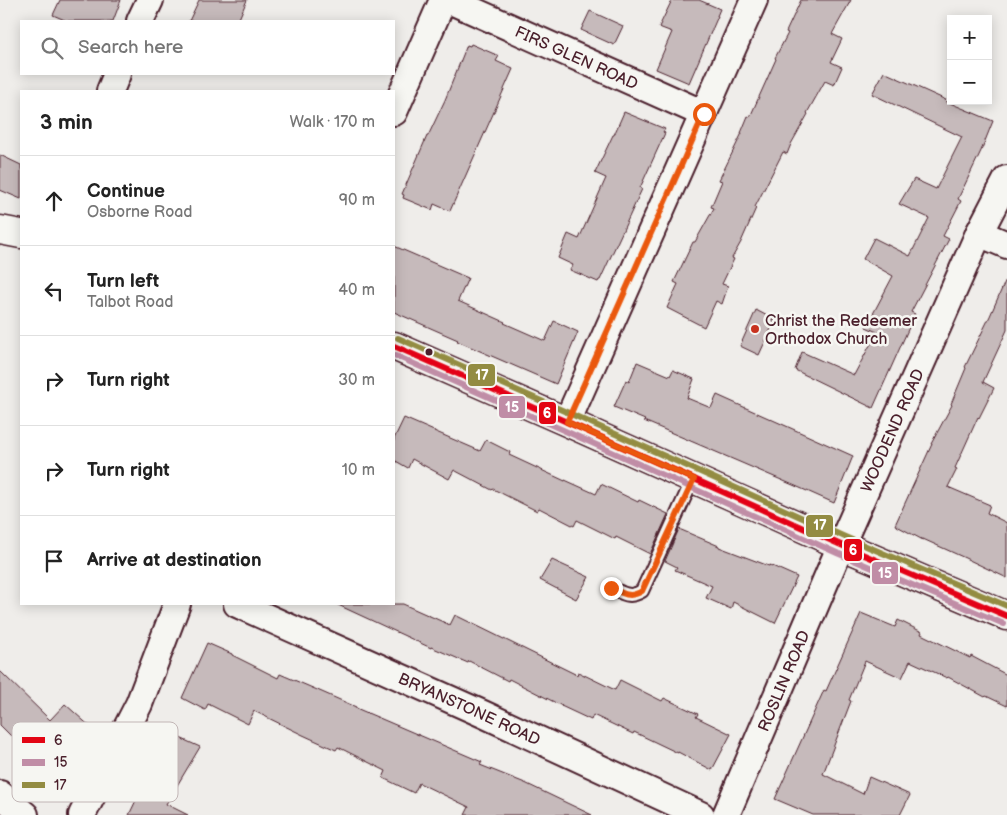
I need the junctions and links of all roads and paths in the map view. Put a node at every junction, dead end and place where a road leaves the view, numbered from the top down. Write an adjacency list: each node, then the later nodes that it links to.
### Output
1 (150, 0): 5 (street)
2 (443, 0): 8 (street)
3 (449, 0): 9 (street, FIRS GLEN ROAD)
4 (754, 0): 9 (street)
5 (140, 20)
6 (117, 75): 7 (street)
7 (110, 90)
8 (395, 110)
9 (704, 114): 16 (street)
10 (1007, 179): 12 (street, WOODEND ROAD)
11 (0, 230): 13 (main road)
12 (979, 233): 14 (street); 18 (street, WOODEND ROAD)
13 (20, 234)
14 (1007, 245)
15 (395, 346): 16 (main road)
16 (567, 422): 17 (main road)
17 (694, 479): 18 (main road); 19 (lane)
18 (841, 545): 22 (main road); 29 (street, ROSLIN ROAD)
19 (611, 588)
20 (177, 605): 23 (street)
21 (239, 605): 28 (street, BRYANSTONE ROAD)
22 (1007, 616)
23 (130, 722)
24 (0, 794): 26 (street)
25 (89, 802): 27 (street)
26 (25, 815)
27 (82, 815)
28 (701, 815)
29 (726, 815)

